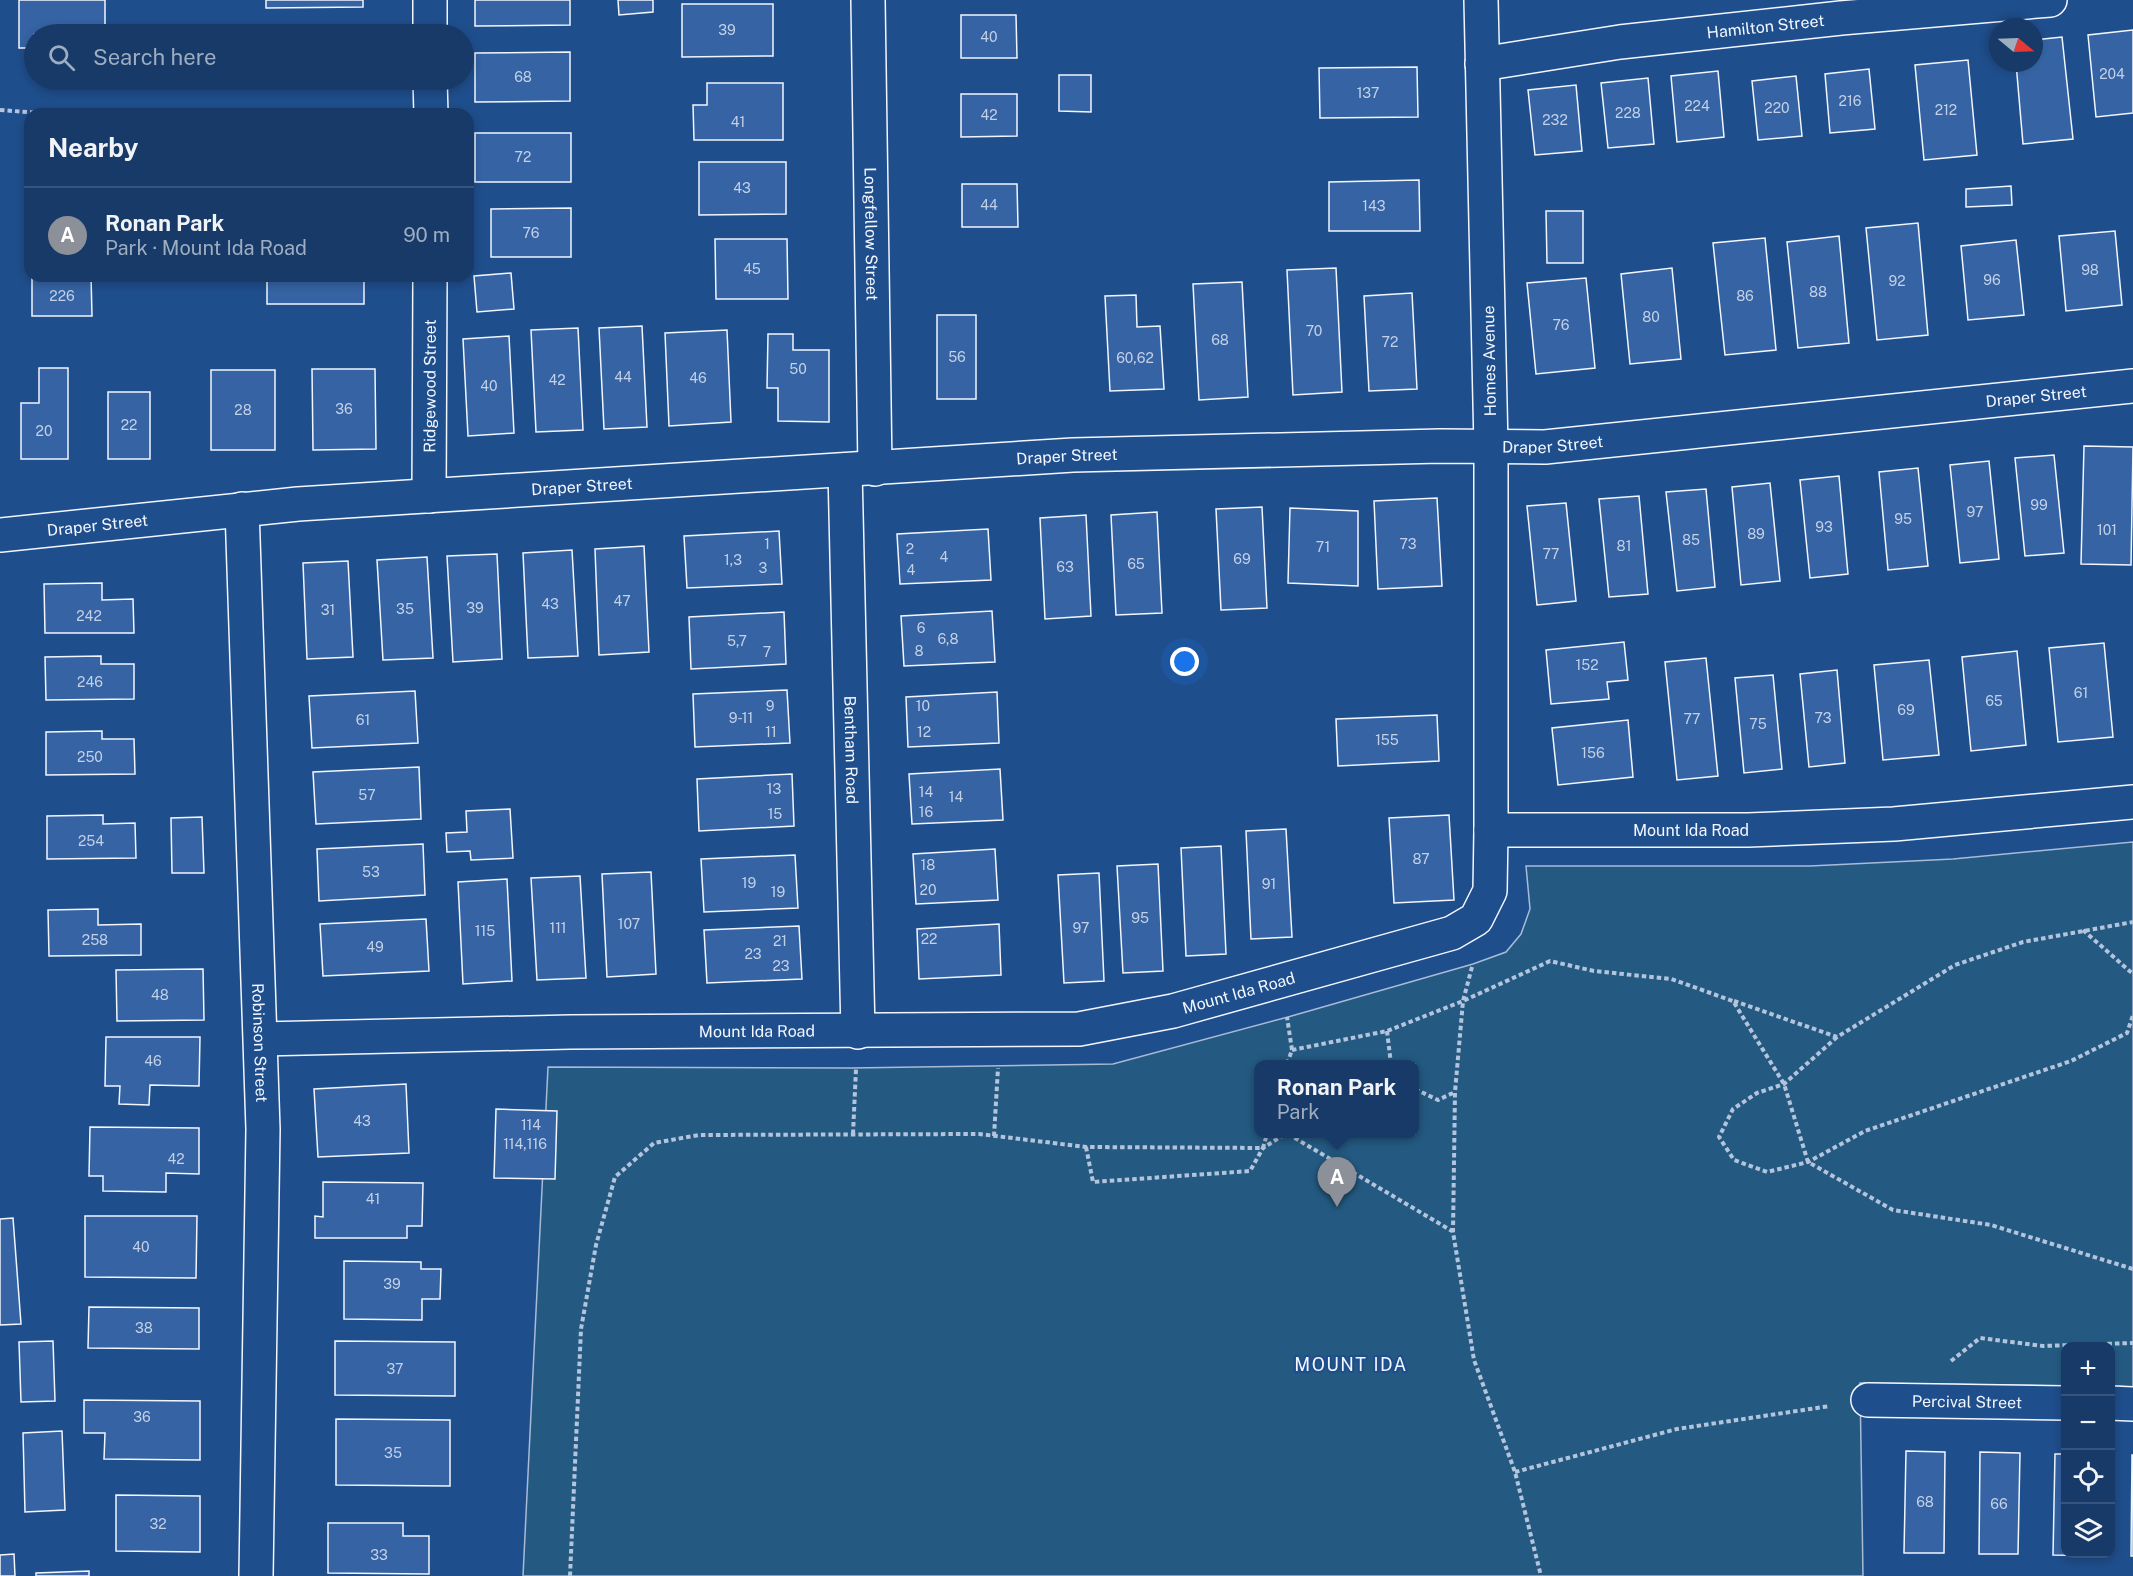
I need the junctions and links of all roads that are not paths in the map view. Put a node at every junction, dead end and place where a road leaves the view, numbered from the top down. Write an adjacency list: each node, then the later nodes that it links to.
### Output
1 (430, 0): 5 (street)
2 (868, 0): 12 (street, Longfellow Street)
3 (1481, 0): 6 (street, Homes Avenue)
4 (2037, 1): 6 (street, Hamilton Street)
5 (430, 24)
6 (1482, 64): 11 (street, Homes Avenue)
7 (430, 90): 8 (street)
8 (430, 108)
9 (430, 282): 13 (street, Ridgewood Street)
10 (2133, 386): 11 (street, Draper Street)
11 (1491, 447): 12 (street, Draper Street); 17 (street, Homes Avenue)
12 (860, 470): 13 (street, Draper Street); 18 (street, Bentham Road)
13 (429, 496): 14 (street, Draper Street)
14 (242, 509): 15 (street, Draper Street); 19 (street, Robinson Street)
15 (0, 535)
16 (2133, 802): 17 (street, Mount Ida Road)
17 (1491, 830): 18 (street, Mount Ida Road)
18 (858, 1032): 19 (street, Mount Ida Road)
19 (261, 1039): 24 (street, Robinson Street)
20 (1868, 1400): 21 (street, Percival Street)
21 (2061, 1403)
22 (2115, 1403): 23 (street)
23 (2133, 1404)
24 (256, 1576)

